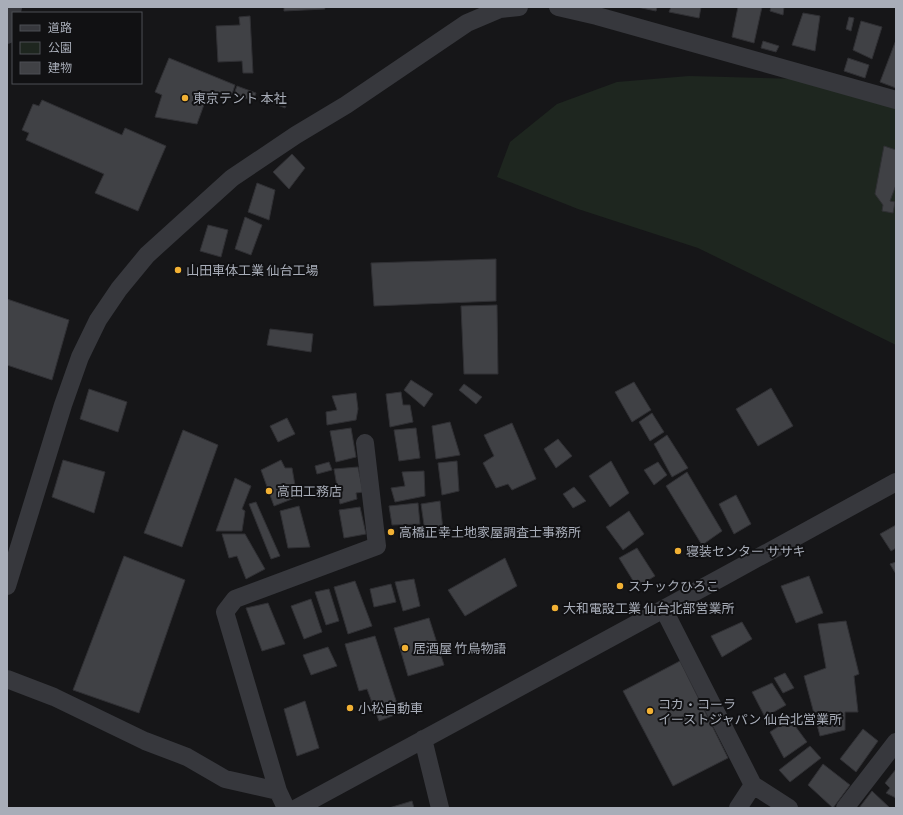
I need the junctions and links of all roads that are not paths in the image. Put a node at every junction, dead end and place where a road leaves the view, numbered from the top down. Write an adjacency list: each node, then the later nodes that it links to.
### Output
1 (13, 7): 5 (street)
2 (519, 7): 4 (street)
3 (558, 7): 6 (street)
4 (500, 8): 9 (street)
5 (7, 35)
6 (896, 100)
7 (365, 443): 15 (street)
8 (896, 482): 10 (street)
9 (7, 586)
10 (664, 610): 12 (street); 14 (street)
11 (7, 679): 15 (street)
12 (423, 739): 17 (street); 18 (street)
13 (895, 745): 21 (street)
14 (753, 785): 19 (street); 20 (street)
15 (278, 791): 16 (street)
16 (286, 808)
17 (297, 808)
18 (440, 808)
19 (738, 808)
20 (789, 808)
21 (845, 808)

